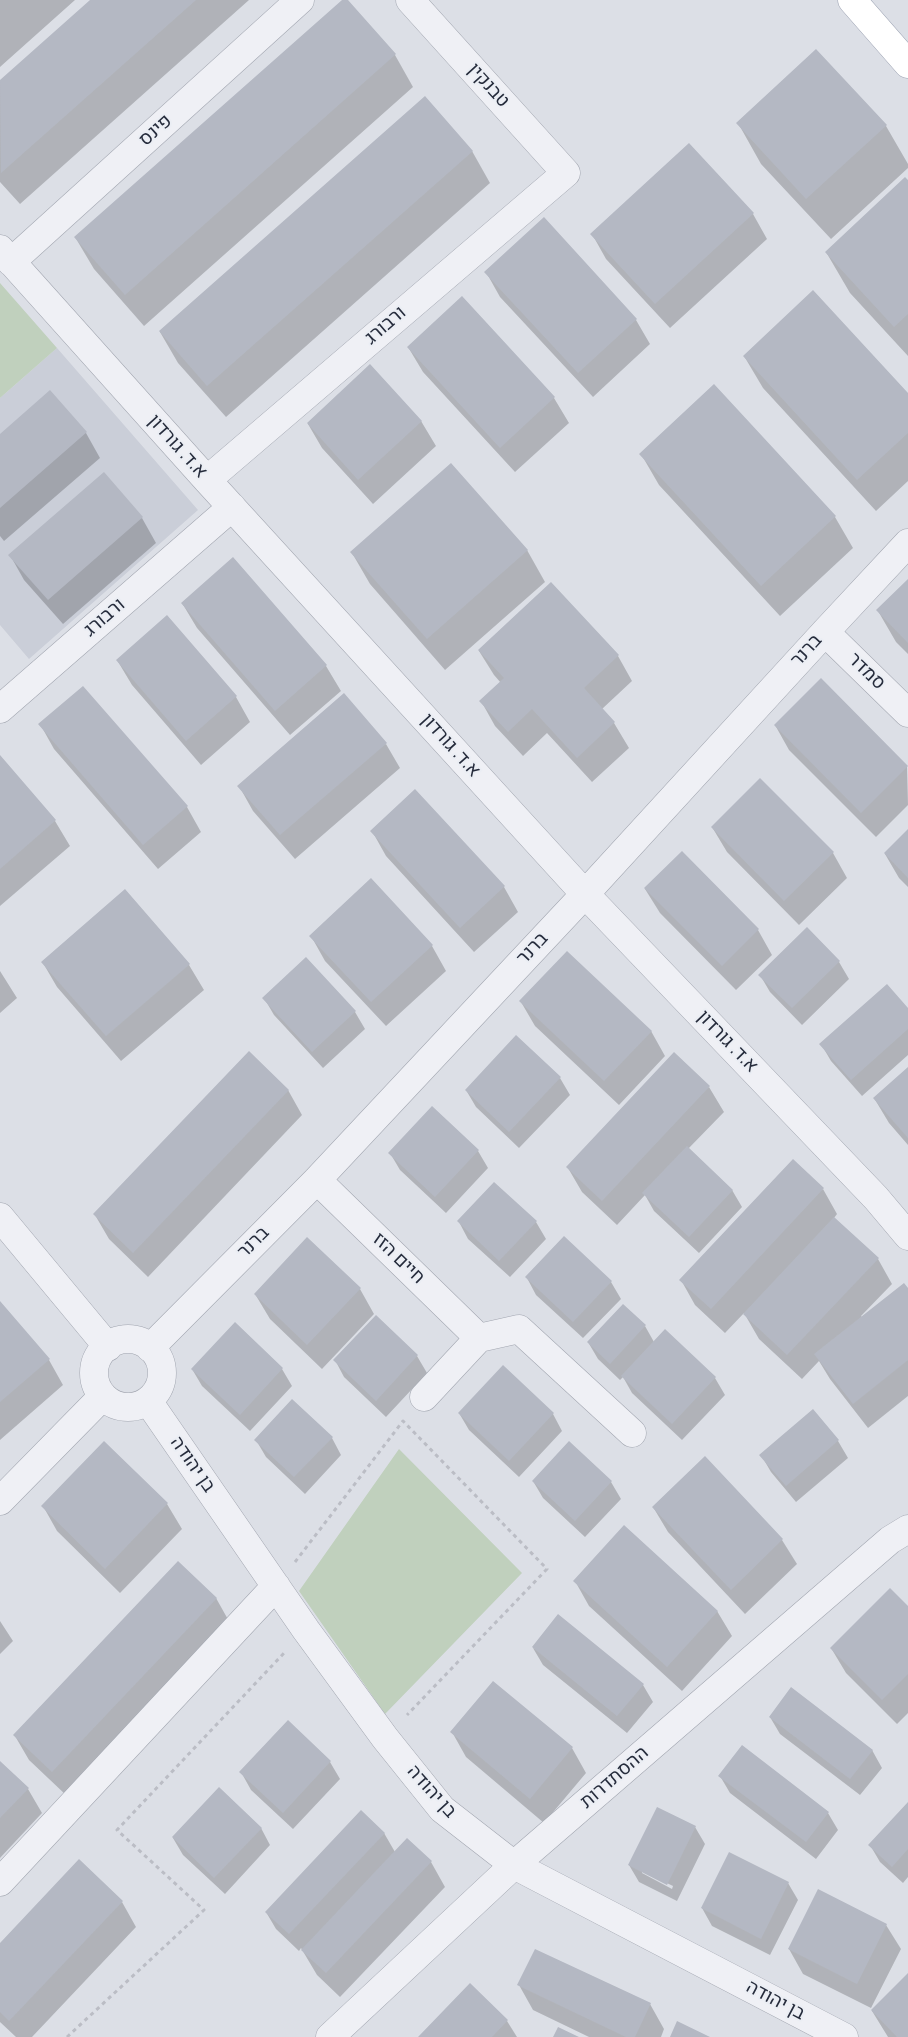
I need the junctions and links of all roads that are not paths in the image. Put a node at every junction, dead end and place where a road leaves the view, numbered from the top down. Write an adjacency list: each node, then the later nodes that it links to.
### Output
1 (300, 0): 6 (street, פינס)
2 (410, 0): 5 (street, טבנקין)
3 (852, 0): 4 (main road)
4 (908, 64)
5 (566, 173): 7 (street, ורבורג)
6 (6, 256): 7 (street, א.ד. גורדון)
7 (207, 480): 8 (street, א.ד. גורדון)
8 (232, 507): 11 (street, ורבורג); 13 (street, א.ד. גורדון)
9 (908, 543): 10 (street, ברנר)
10 (824, 632): 12 (street, סמדר); 13 (street, ברנר)
11 (0, 709)
12 (908, 714)
13 (585, 894): 14 (street, ברנר); 16 (street, א.ד. גורדון)
14 (317, 1180): 17 (street, חיים הזז); 19 (street, ברנר)
15 (0, 1217): 18 (street)
16 (908, 1236)
17 (479, 1338): 21 (street); 23 (street)
18 (108, 1346): 19 (street); 20 (street)
19 (150, 1348): 22 (street)
20 (103, 1396): 22 (street); 24 (street)
21 (424, 1397)
22 (148, 1401): 26 (street, בן יהודה)
23 (632, 1433)
24 (0, 1501)
25 (908, 1529): 27 (street, ההסתדרות)
26 (276, 1586): 27 (street, בן יהודה); 28 (street)
27 (514, 1865): 29 (street, ההסתדרות); 30 (street, בן יהודה)
28 (0, 1882)
29 (330, 2037)
30 (844, 2037)

